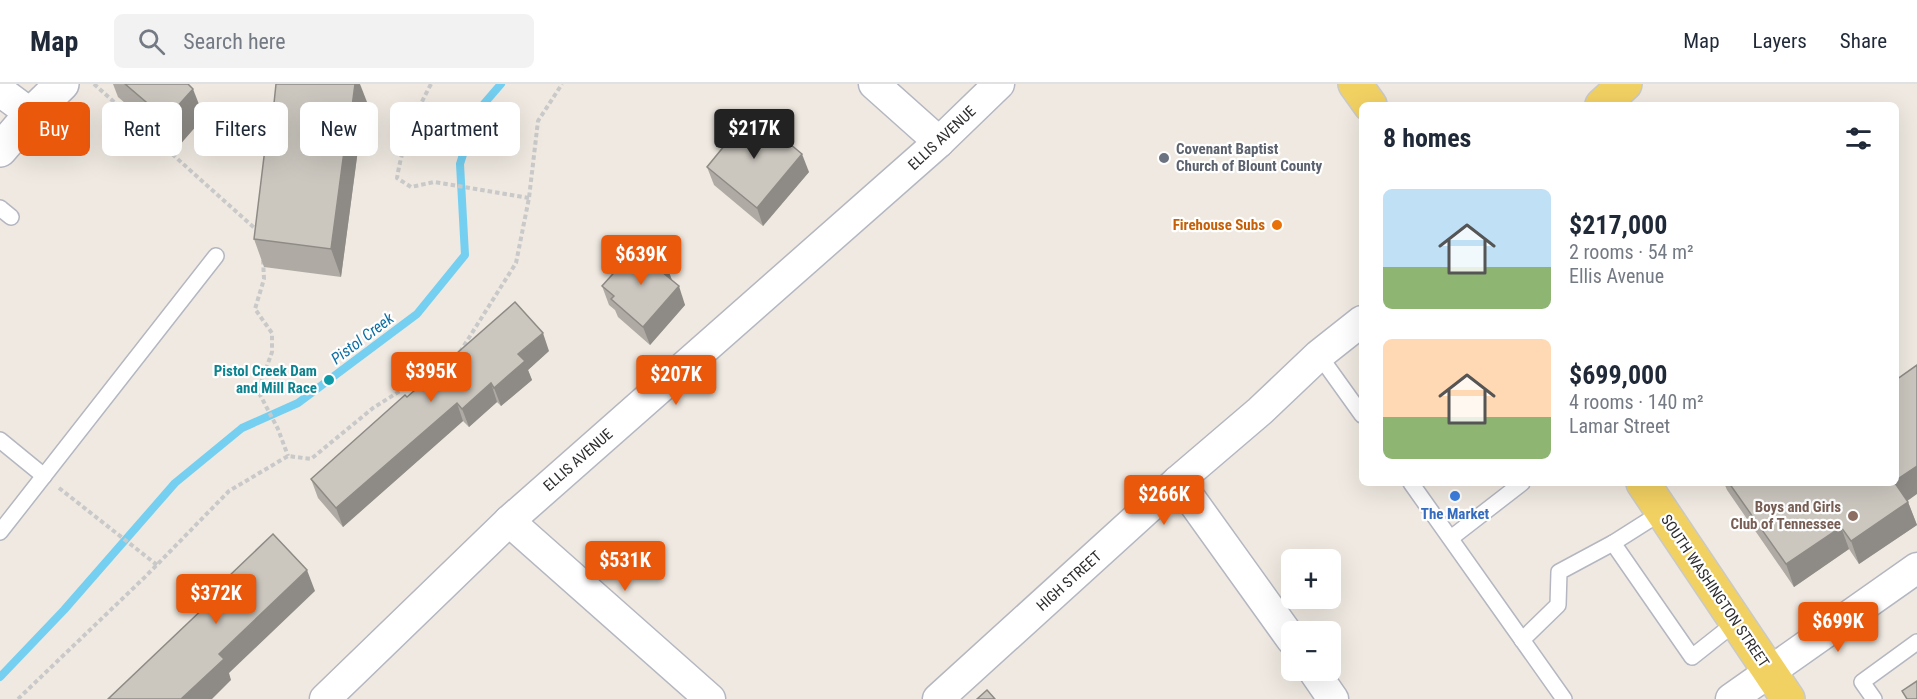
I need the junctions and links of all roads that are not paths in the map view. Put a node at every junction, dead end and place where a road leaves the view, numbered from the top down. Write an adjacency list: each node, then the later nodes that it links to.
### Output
1 (62, 84): 7 (street)
2 (874, 84): 12 (street)
3 (999, 84): 12 (street, ELLIS AVENUE)
4 (1355, 84): 8 (main road)
5 (1625, 84): 9 (main road)
6 (0, 92): 10 (street)
7 (44, 102)
8 (1368, 102)
9 (1605, 102)
10 (18, 104)
11 (18, 130): 13 (street)
12 (939, 142): 25 (street, ELLIS AVENUE)
13 (0, 150)
14 (216, 256): 19 (lane)
15 (1359, 323): 16 (street, HIGH STREET)
16 (1319, 356): 17 (lane); 20 (street, HIGH STREET)
17 (1359, 411)
18 (0, 440): 19 (lane)
19 (44, 476): 26 (lane)
20 (1178, 481): 31 (street); 38 (street, HIGH STREET)
21 (1413, 486): 27 (lane)
22 (1518, 486): 27 (lane)
23 (1645, 486): 24 (main road, SOUTH WASHINGTON STREET)
24 (1662, 512): 28 (lane); 30 (main road, SOUTH WASHINGTON STREET)
25 (509, 521): 36 (street, ELLIS AVENUE); 37 (street)
26 (0, 532)
27 (1450, 538): 32 (lane)
28 (1613, 543): 30 (lane); 32 (lane)
29 (1917, 568): 34 (street)
30 (1735, 623): 34 (main road, SOUTH WASHINGTON STREET)
31 (1281, 625)
32 (1522, 639): 40 (lane)
33 (1917, 642): 43 (lane)
34 (1769, 673): 41 (street); 42 (main road, SOUTH WASHINGTON STREET)
35 (1321, 681): 39 (street)
36 (325, 699)
37 (710, 699)
38 (938, 699)
39 (1333, 699)
40 (1564, 699)
41 (1731, 699)
42 (1788, 699)
43 (1874, 699)

